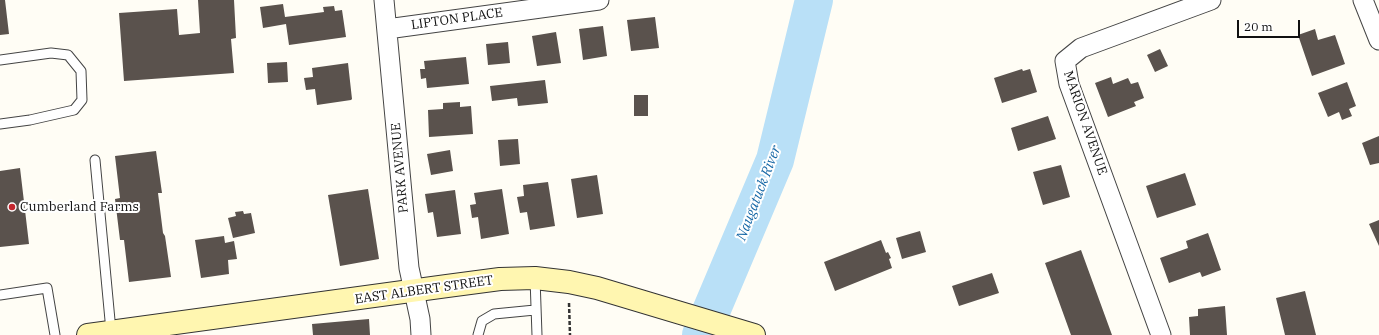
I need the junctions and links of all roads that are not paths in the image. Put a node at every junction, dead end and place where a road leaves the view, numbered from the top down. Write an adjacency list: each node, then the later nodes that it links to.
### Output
1 (384, 0): 5 (street, PARK AVENUE)
2 (599, 0): 5 (street, LIPTON PLACE)
3 (1211, 0): 21 (street, MARION AVENUE)
4 (1363, 0): 6 (street)
5 (387, 29): 11 (street, PARK AVENUE)
6 (1379, 40)
7 (0, 60): 8 (lane)
8 (0, 124)
9 (95, 160): 14 (lane)
10 (535, 278): 11 (main road, EAST ALBERT STREET); 13 (lane); 20 (main road, EAST ALBERT STREET)
11 (413, 290): 14 (main road, EAST ALBERT STREET); 17 (street, PARK AVENUE)
12 (0, 295): 15 (lane)
13 (535, 310): 18 (lane); 19 (lane)
14 (112, 333): 16 (main road, EAST ALBERT STREET)
15 (55, 335)
16 (88, 335)
17 (422, 335)
18 (478, 335)
19 (537, 335)
20 (754, 335)
21 (1161, 335)

